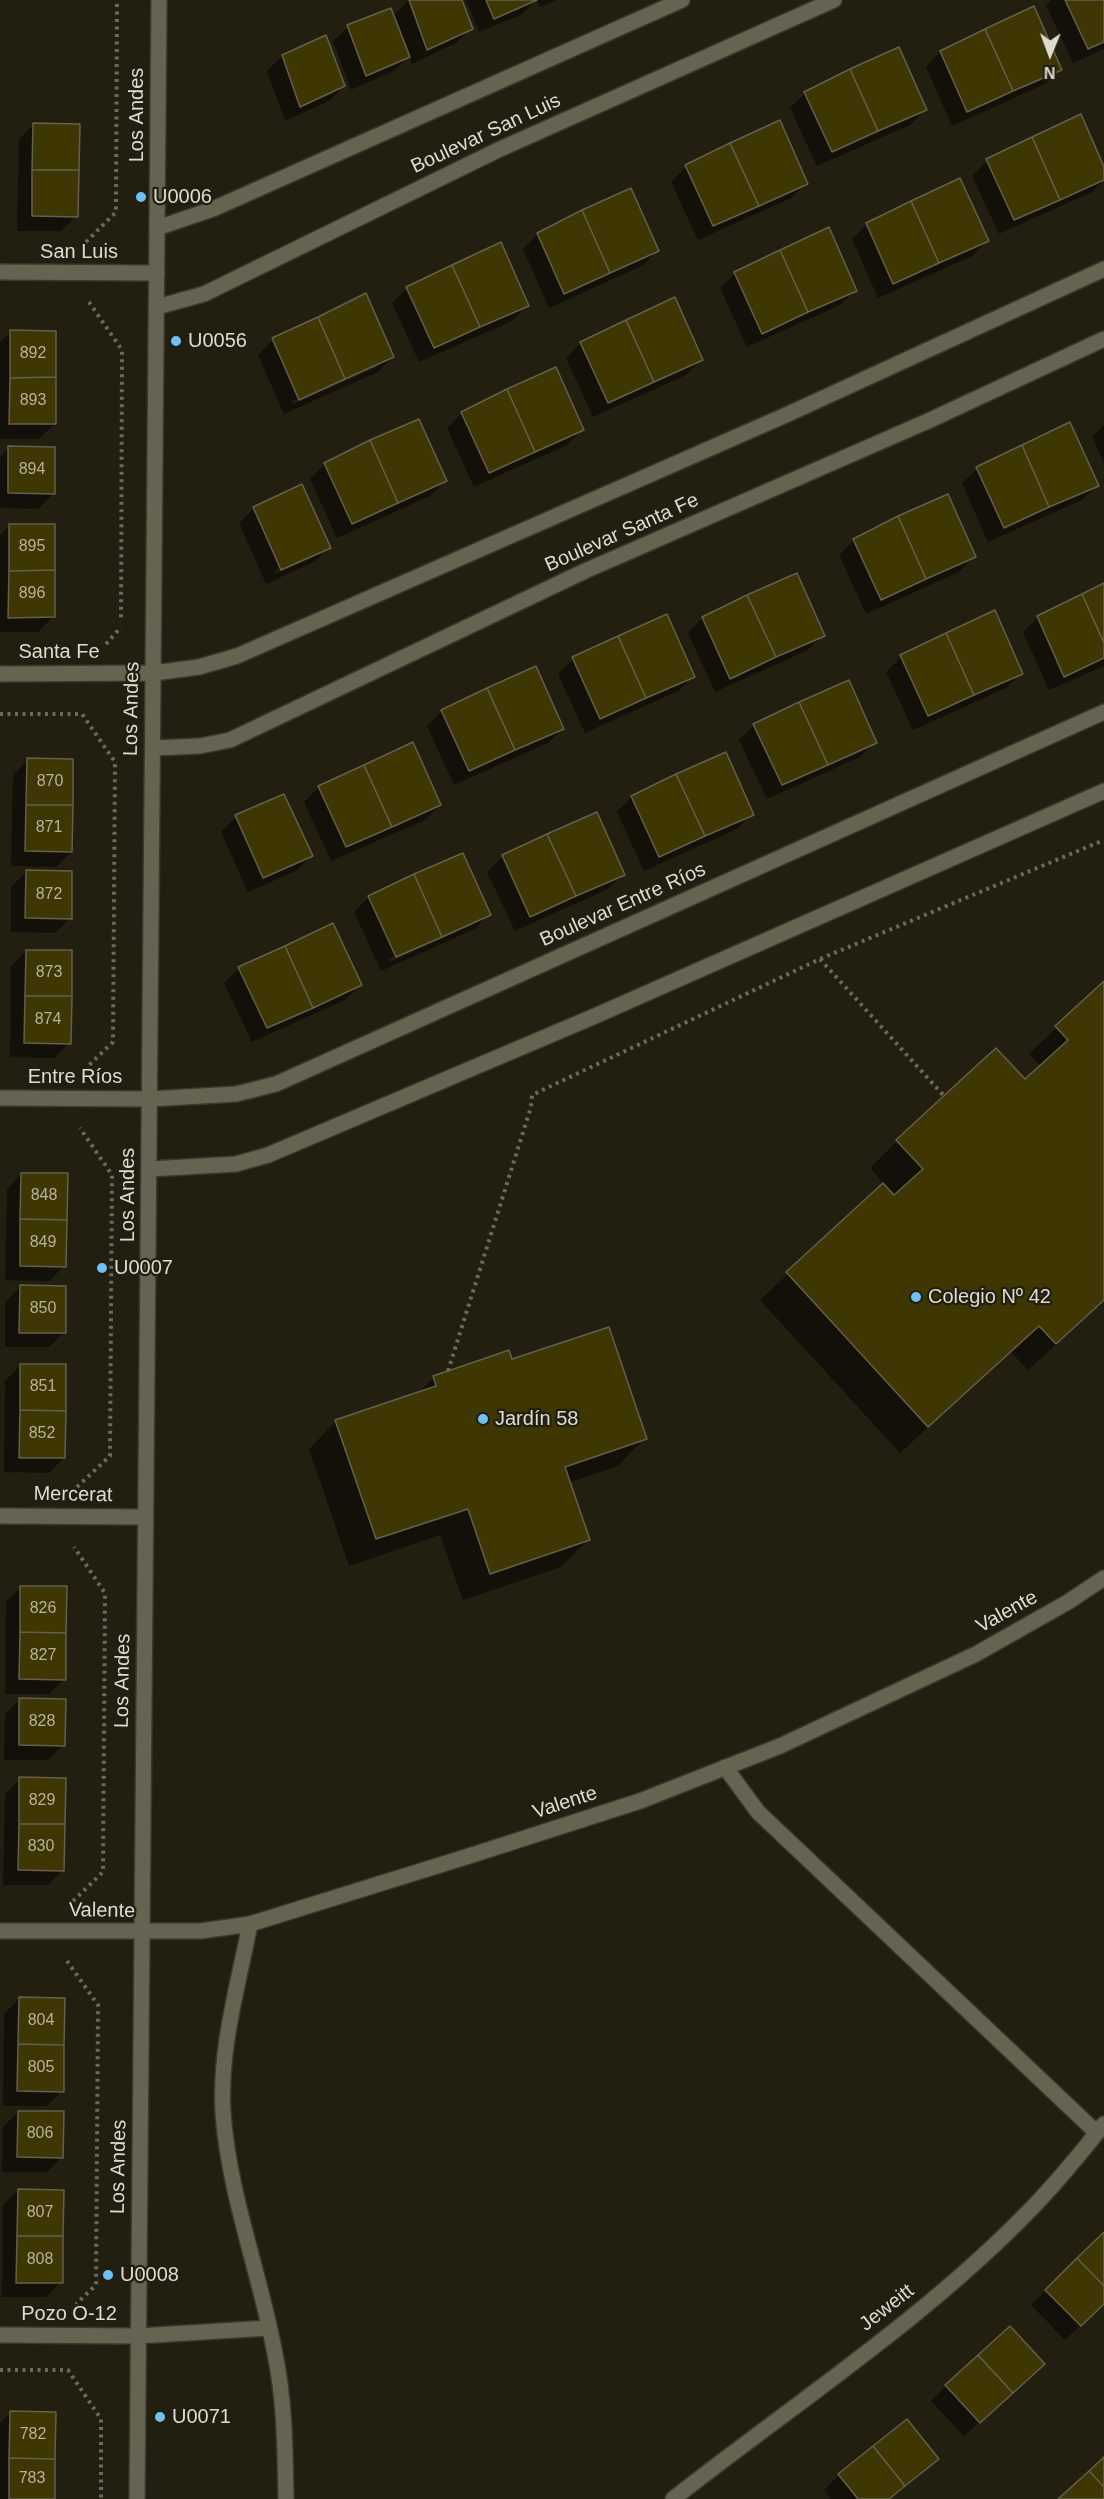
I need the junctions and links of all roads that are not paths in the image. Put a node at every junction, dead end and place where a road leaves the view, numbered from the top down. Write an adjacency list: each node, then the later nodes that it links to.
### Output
1 (159, 0): 4 (street, Los Andes)
2 (682, 0): 4 (street)
3 (834, 0): 8 (street, Boulevar San Luis)
4 (157, 228): 7 (street, Los Andes)
5 (1104, 269): 10 (street)
6 (0, 273): 7 (street, San Luis)
7 (157, 273): 8 (street, Los Andes)
8 (157, 307): 10 (street, Los Andes)
9 (1104, 339): 13 (street, Boulevar Santa Fe)
10 (154, 673): 11 (street, Santa Fe); 13 (street, Los Andes)
11 (0, 674)
12 (1104, 712): 16 (street, Boulevar Entre Ríos)
13 (153, 748): 16 (street, Los Andes)
14 (1104, 791): 17 (street)
15 (0, 1098): 16 (street, Entre Ríos)
16 (150, 1099): 17 (street, Los Andes)
17 (150, 1169): 19 (street, Los Andes)
18 (0, 1516): 19 (street, Mercerat)
19 (146, 1517): 24 (street, Los Andes)
20 (1104, 1578): 21 (street, Valente)
21 (726, 1767): 22 (street, Valente); 25 (street)
22 (250, 1924): 24 (street, Valente); 26 (street)
23 (0, 1931): 24 (street, Valente)
24 (142, 1932): 28 (street, Los Andes)
25 (1101, 2129): 31 (street, Jeweitt)
26 (269, 2328): 28 (street, Pozo O-12); 30 (street)
27 (0, 2335): 28 (street, Pozo O-12)
28 (138, 2336): 29 (street, Los Andes)
29 (137, 2499)
30 (286, 2499)
31 (673, 2499)

